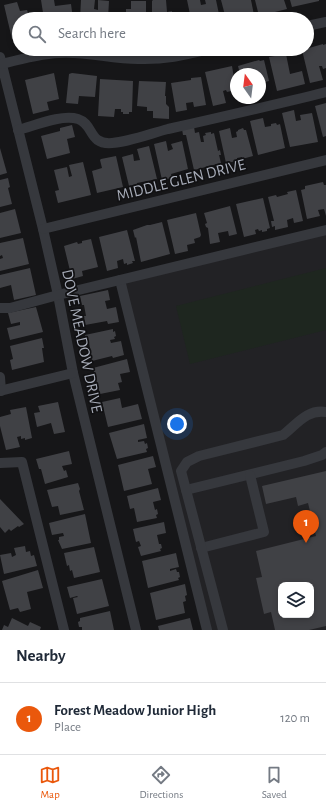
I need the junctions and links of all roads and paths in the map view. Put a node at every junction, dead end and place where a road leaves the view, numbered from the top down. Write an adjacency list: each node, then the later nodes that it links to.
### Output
1 (326, 22): 2 (street)
2 (314, 25)
3 (31, 56): 6 (street)
4 (112, 56): 5 (street)
5 (182, 56)
6 (1, 61): 8 (street, DOVE MEADOW DRIVE)
7 (326, 92): 8 (street)
8 (18, 130): 10 (street, DOVE MEADOW DRIVE)
9 (326, 160): 10 (street, MIDDLE GLEN DRIVE)
10 (42, 229): 13 (street, DOVE MEADOW DRIVE)
11 (326, 230): 12 (street)
12 (120, 280): 13 (street); 26 (street)
13 (58, 295): 14 (street); 15 (street, DOVE MEADOW DRIVE)
14 (0, 308)
15 (73, 372): 17 (street); 25 (street, DOVE MEADOW DRIVE)
16 (0, 377): 17 (street)
17 (1, 391)
18 (326, 412): 22 (street)
19 (326, 452): 21 (street)
20 (0, 464): 24 (street)
21 (250, 474): 22 (street); 23 (street)
22 (186, 490): 23 (street)
23 (202, 548): 27 (street)
24 (64, 630)
25 (136, 630)
26 (207, 630)
27 (223, 630)

